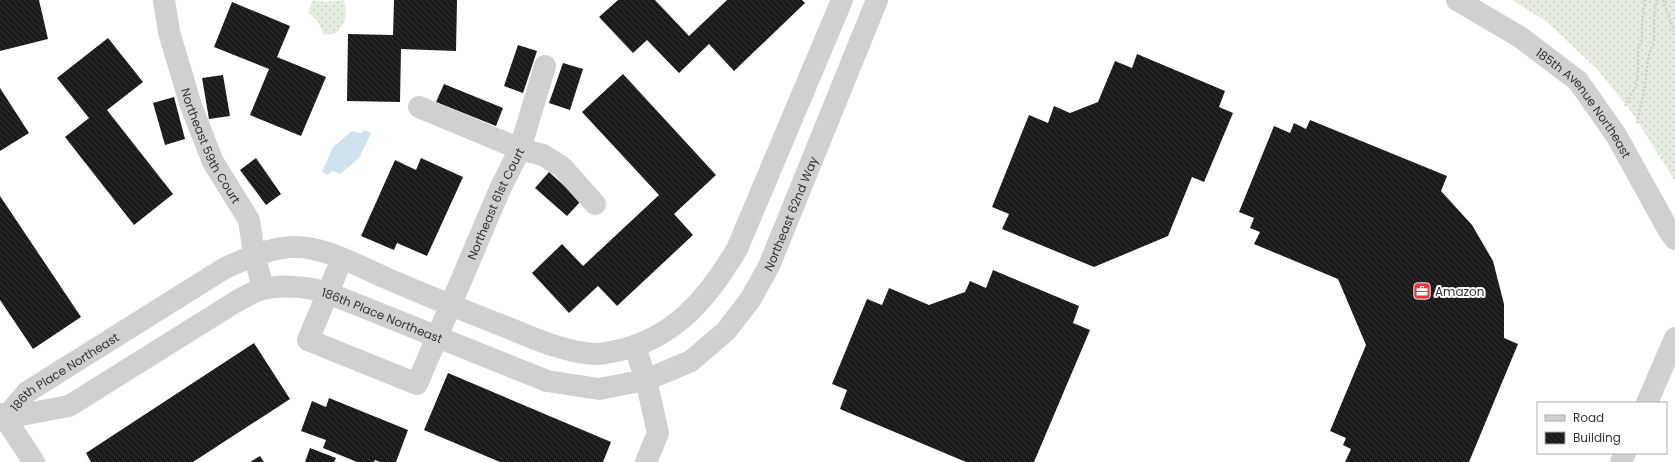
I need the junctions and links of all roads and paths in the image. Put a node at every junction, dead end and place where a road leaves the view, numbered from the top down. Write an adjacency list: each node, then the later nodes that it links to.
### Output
1 (164, 0): 16 (street, Northeast 59th Court)
2 (842, 0): 23 (street)
3 (878, 0): 24 (street, Northeast 62nd Way)
4 (1457, 0): 15 (street, 185th Avenue Northeast)
5 (1645, 0): 11 (path)
6 (1657, 0): 12 (path)
7 (1663, 0): 8 (path)
8 (1675, 34)
9 (545, 66): 13 (street, Northeast 61st Court)
10 (419, 107): 13 (street)
11 (1623, 110)
12 (1636, 130)
13 (520, 149): 14 (street); 20 (street, Northeast 61st Court)
14 (595, 204)
15 (1675, 238)
16 (254, 254): 17 (street, 186th Place Northeast); 18 (street, Northeast 59th Court); 26 (street, 186th Place Northeast)
17 (342, 259): 19 (street); 20 (street, 186th Place Northeast)
18 (263, 288): 19 (street, 186th Place Northeast); 26 (street, 186th Place Northeast)
19 (328, 293): 21 (street, 186th Place Northeast); 21 (street, Northeast 61st Court)
20 (450, 305): 21 (street, Northeast 61st Court); 23 (street, 186th Place Northeast)
21 (437, 337): 24 (street, 186th Place Northeast)
22 (1675, 338): 25 (street)
23 (635, 347): 24 (street)
24 (646, 380): 28 (street)
25 (1647, 402)
26 (2, 418): 27 (street)
27 (34, 462)
28 (646, 462)

